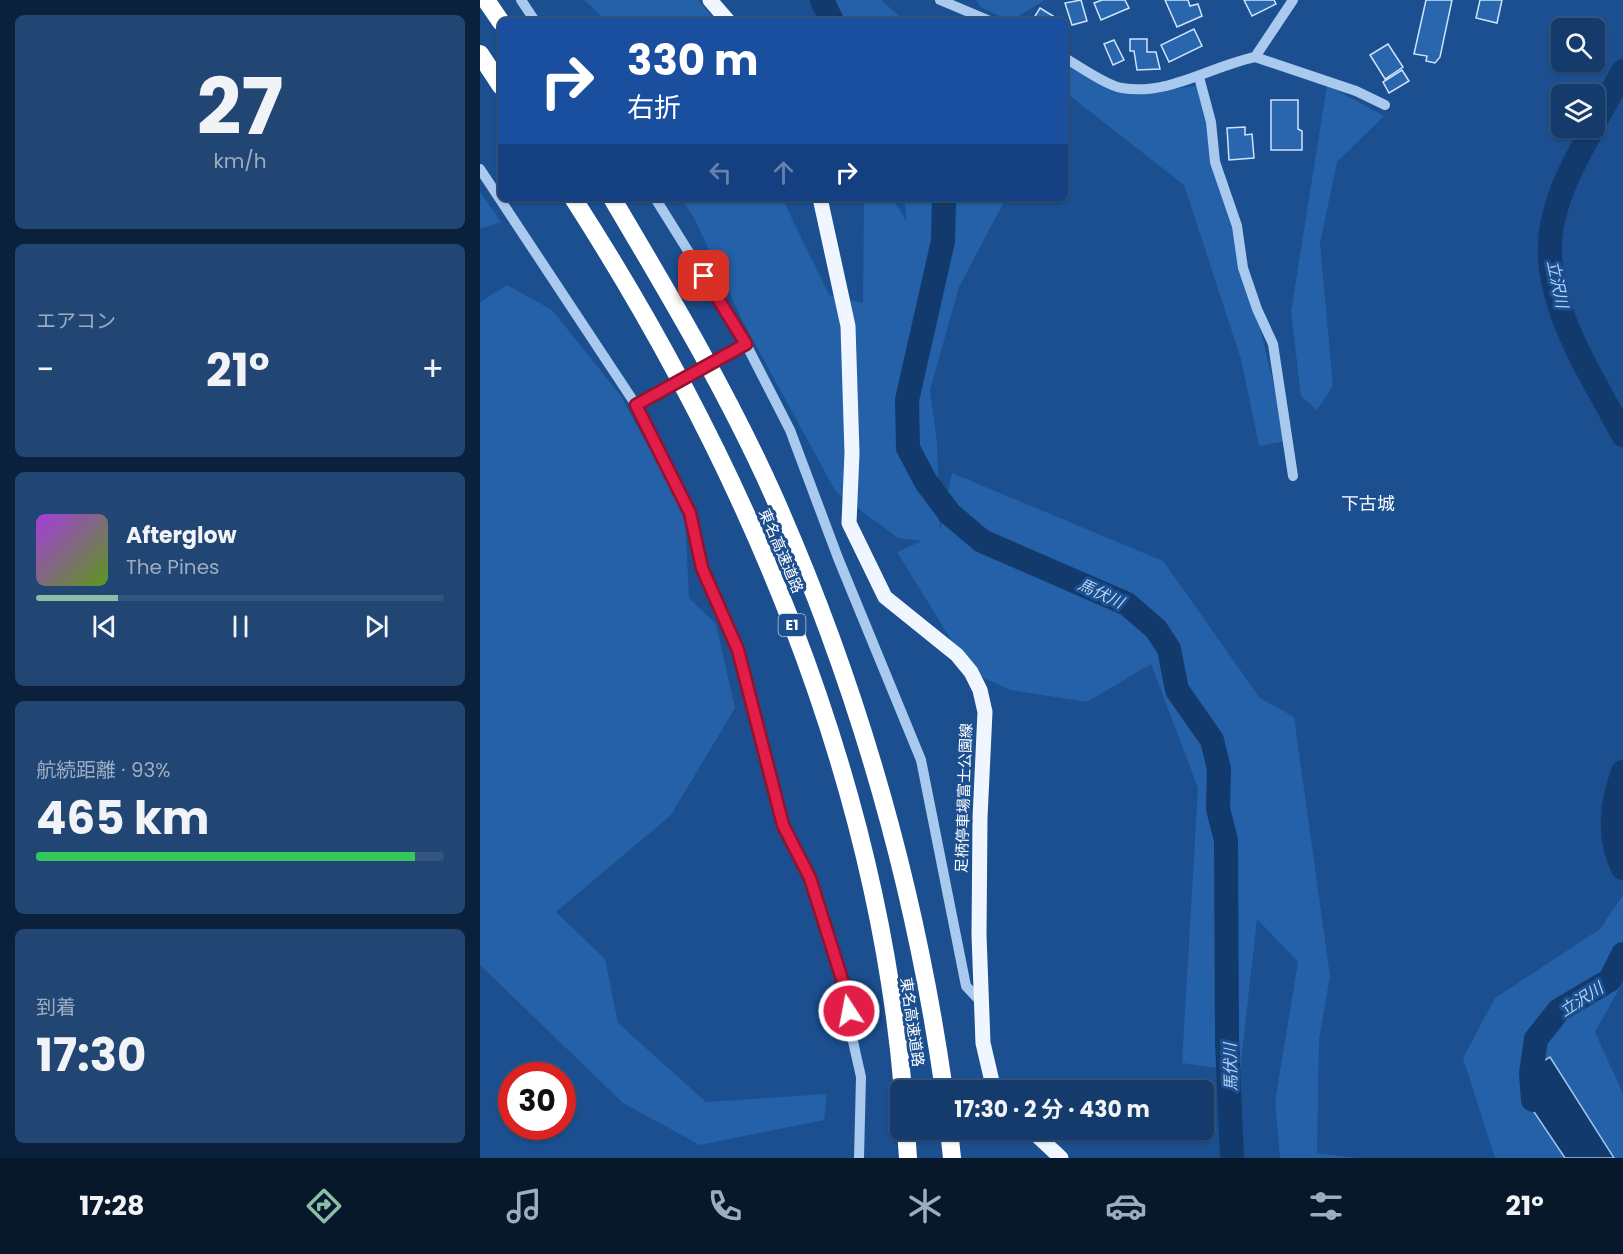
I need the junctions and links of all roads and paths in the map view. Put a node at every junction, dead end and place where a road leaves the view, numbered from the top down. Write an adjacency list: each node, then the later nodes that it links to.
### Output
1 (486, 0): 6 (highway)
2 (521, 0): 7 (street)
3 (710, 0): 8 (main road)
4 (940, 0): 9 (street)
5 (1293, 0): 11 (street)
6 (498, 18)
7 (533, 18)
8 (725, 18)
9 (983, 18)
10 (480, 54): 14 (highway)
11 (1256, 57): 13 (street); 15 (street)
12 (1068, 60): 13 (street)
13 (1199, 77): 25 (street)
14 (498, 81)
15 (1385, 105)
16 (480, 170): 17 (street)
17 (498, 197)
18 (501, 201): 24 (street)
19 (575, 201): 27 (highway, 東名高速道路 / E1)
20 (614, 201): 28 (highway, 東名高速道路 / E1)
21 (657, 201): 23 (street)
22 (821, 201): 26 (main road, 足柄停車場富士公園線)
23 (746, 344): 24 (street, bridge); 26 (street)
24 (636, 405): 33 (street)
25 (1293, 476)
26 (981, 1002): 29 (main road, 足柄停車場富士公園線)
27 (902, 1080)
28 (942, 1080)
29 (992, 1080)
30 (907, 1140): 34 (highway)
31 (950, 1140): 35 (highway)
32 (1041, 1140): 36 (main road)
33 (860, 1158)
34 (908, 1158)
35 (952, 1158)
36 (1060, 1158)

